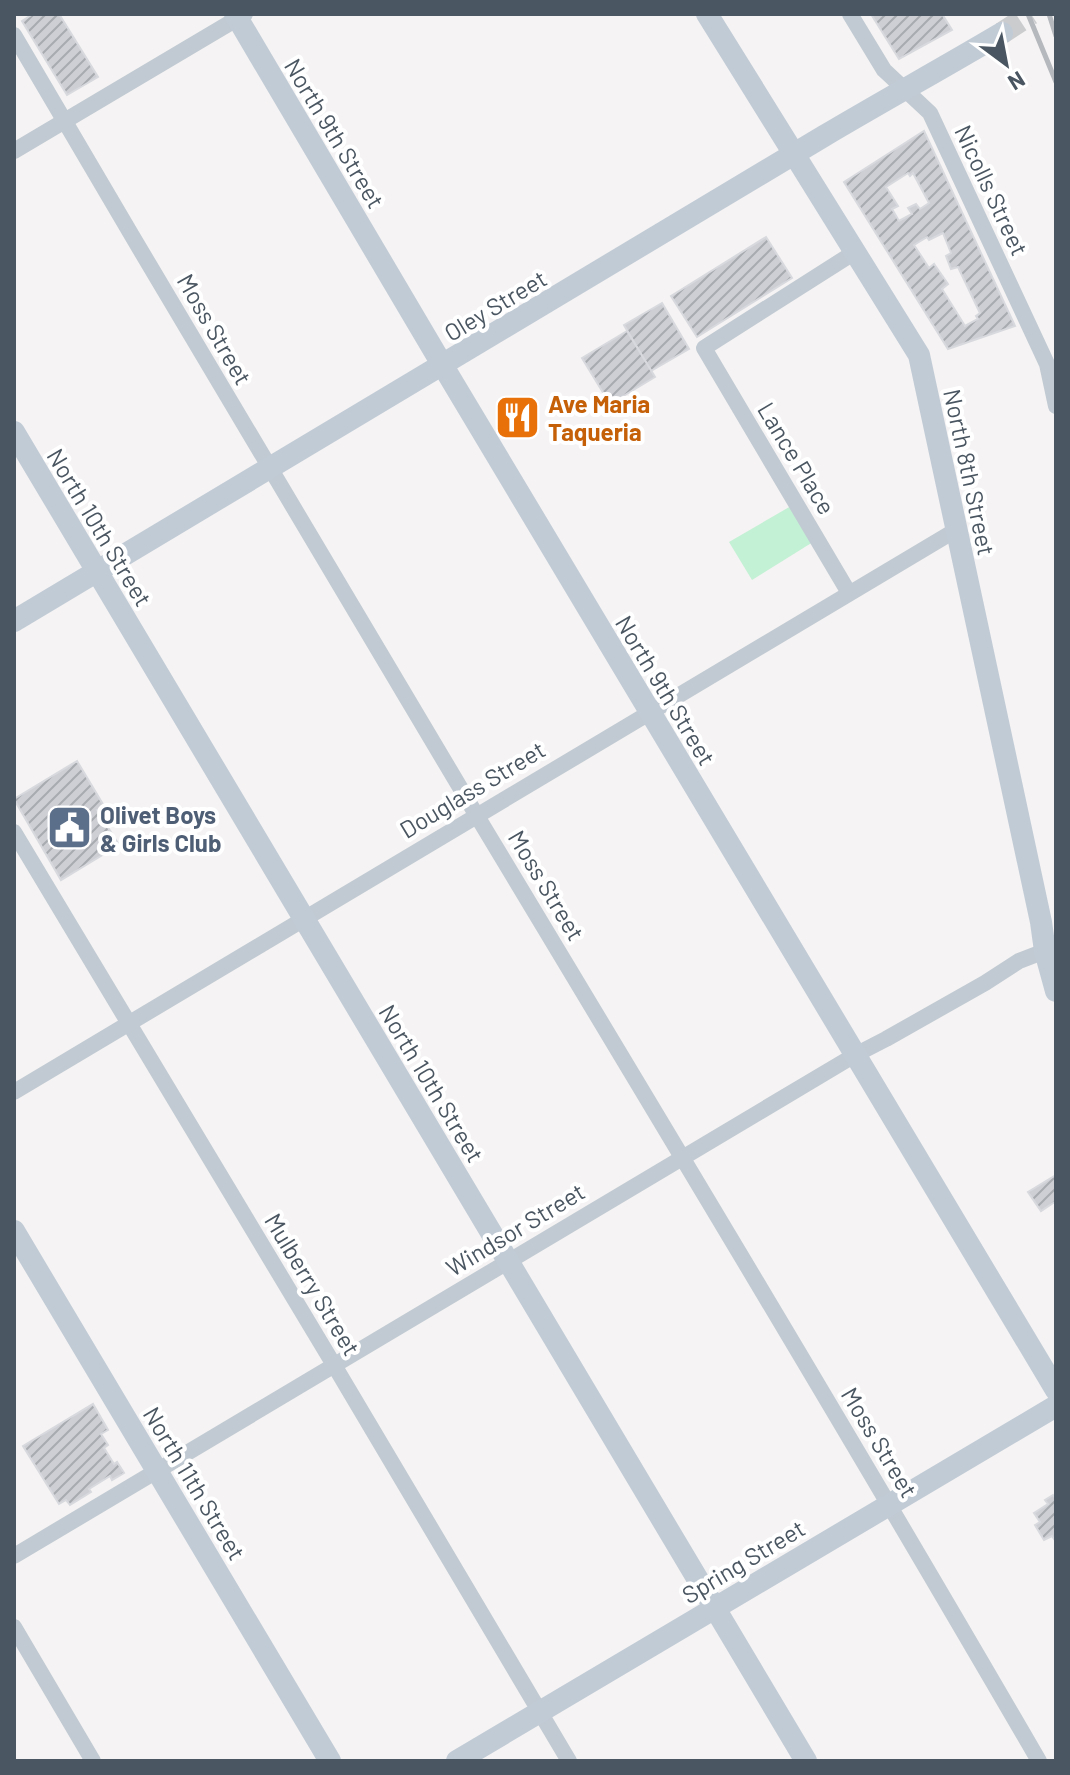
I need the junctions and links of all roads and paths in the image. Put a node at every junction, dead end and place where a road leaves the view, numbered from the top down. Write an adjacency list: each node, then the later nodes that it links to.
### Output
1 (707, 14): 9 (main road, North 8th Street)
2 (850, 14): 6 (street, Nicolls Street)
3 (239, 15): 7 (street); 11 (main road, North 9th Street)
4 (1002, 33): 6 (main road, Oley Street)
5 (14, 35): 7 (street, Moss Street)
6 (905, 90): 9 (main road, Oley Street); 12 (street, Nicolls Street)
7 (65, 121): 8 (street); 14 (street, Moss Street)
8 (14, 151)
9 (795, 154): 10 (main road, North 8th Street); 11 (main road, Oley Street)
10 (855, 252): 15 (main road, North 8th Street); 17 (street, Lance Place)
11 (443, 366): 14 (main road, Oley Street); 19 (main road, North 9th Street)
12 (1056, 406)
13 (14, 432): 16 (main road, North 10th Street)
14 (269, 469): 16 (main road, Oley Street); 20 (street, Moss Street)
15 (956, 530): 17 (street, Douglass Street); 23 (main road, North 8th Street)
16 (96, 572): 18 (main road, Oley Street); 22 (main road, North 10th Street)
17 (849, 593): 19 (street, Douglass Street)
18 (14, 621)
19 (649, 712): 20 (street, Douglass Street); 26 (main road, North 9th Street)
20 (476, 815): 22 (street, Douglass Street); 28 (street, Moss Street)
21 (14, 832): 25 (street, Mulberry Street)
22 (303, 919): 25 (street, Douglass Street); 30 (main road, North 10th Street)
23 (1045, 951): 24 (main road, North 8th Street); 26 (street, Windsor Street)
24 (1055, 984)
25 (128, 1024): 27 (street, Douglass Street); 31 (street, Mulberry Street)
26 (855, 1055): 28 (street, Windsor Street); 32 (main road, North 9th Street)
27 (14, 1092)
28 (683, 1157): 30 (street, Windsor Street); 35 (street, Moss Street)
29 (14, 1231): 34 (main road, North 11th Street)
30 (509, 1261): 31 (street, Windsor Street); 37 (main road, North 10th Street)
31 (334, 1365): 34 (street, Windsor Street); 39 (street, Mulberry Street)
32 (1056, 1390)
33 (1056, 1406): 35 (main road, Spring Street)
34 (157, 1471): 36 (street, Windsor Street); 41 (main road, North 11th Street)
35 (889, 1505): 37 (main road, Spring Street); 45 (street, Moss Street)
36 (14, 1556)
37 (715, 1607): 39 (main road, Spring Street); 44 (main road, North 10th Street)
38 (14, 1627): 40 (street)
39 (540, 1712): 42 (main road, Spring Street); 43 (street, Mulberry Street)
40 (93, 1761)
41 (330, 1761)
42 (457, 1761)
43 (569, 1761)
44 (806, 1761)
45 (1039, 1761)

